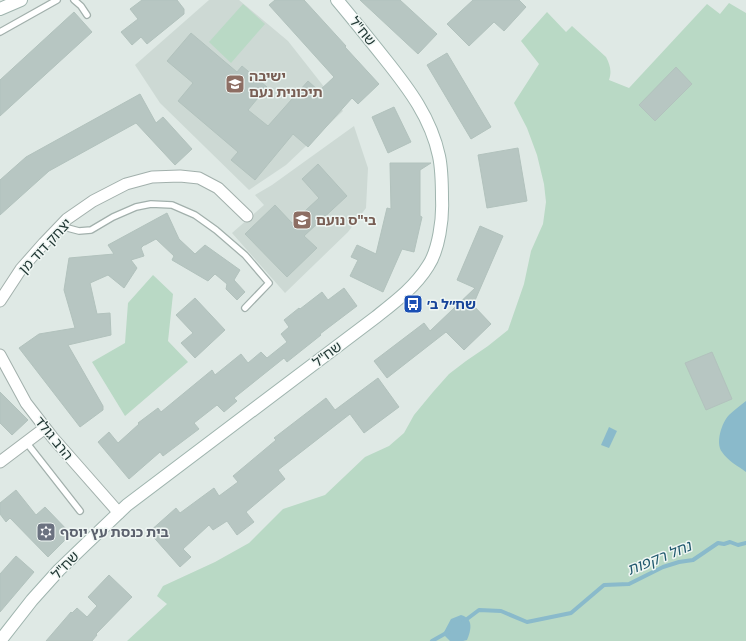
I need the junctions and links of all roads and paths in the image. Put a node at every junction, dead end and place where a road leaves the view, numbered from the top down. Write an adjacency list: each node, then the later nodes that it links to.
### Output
1 (21, 0): 5 (street)
2 (57, 0): 7 (lane)
3 (74, 0): 6 (lane)
4 (337, 0): 17 (street, שח"ל)
5 (0, 9)
6 (87, 15)
7 (0, 32)
8 (247, 216): 9 (street, יצחק דוד מן)
9 (60, 226): 10 (street, יצחק דוד מן); 11 (lane)
10 (0, 301)
11 (245, 308)
12 (0, 355): 13 (street, הרב גולד)
13 (45, 428): 14 (street); 17 (street, הרב גולד)
14 (26, 442): 15 (street); 16 (lane)
15 (0, 462)
16 (80, 511)
17 (119, 514): 18 (street, שח"ל)
18 (0, 641)

